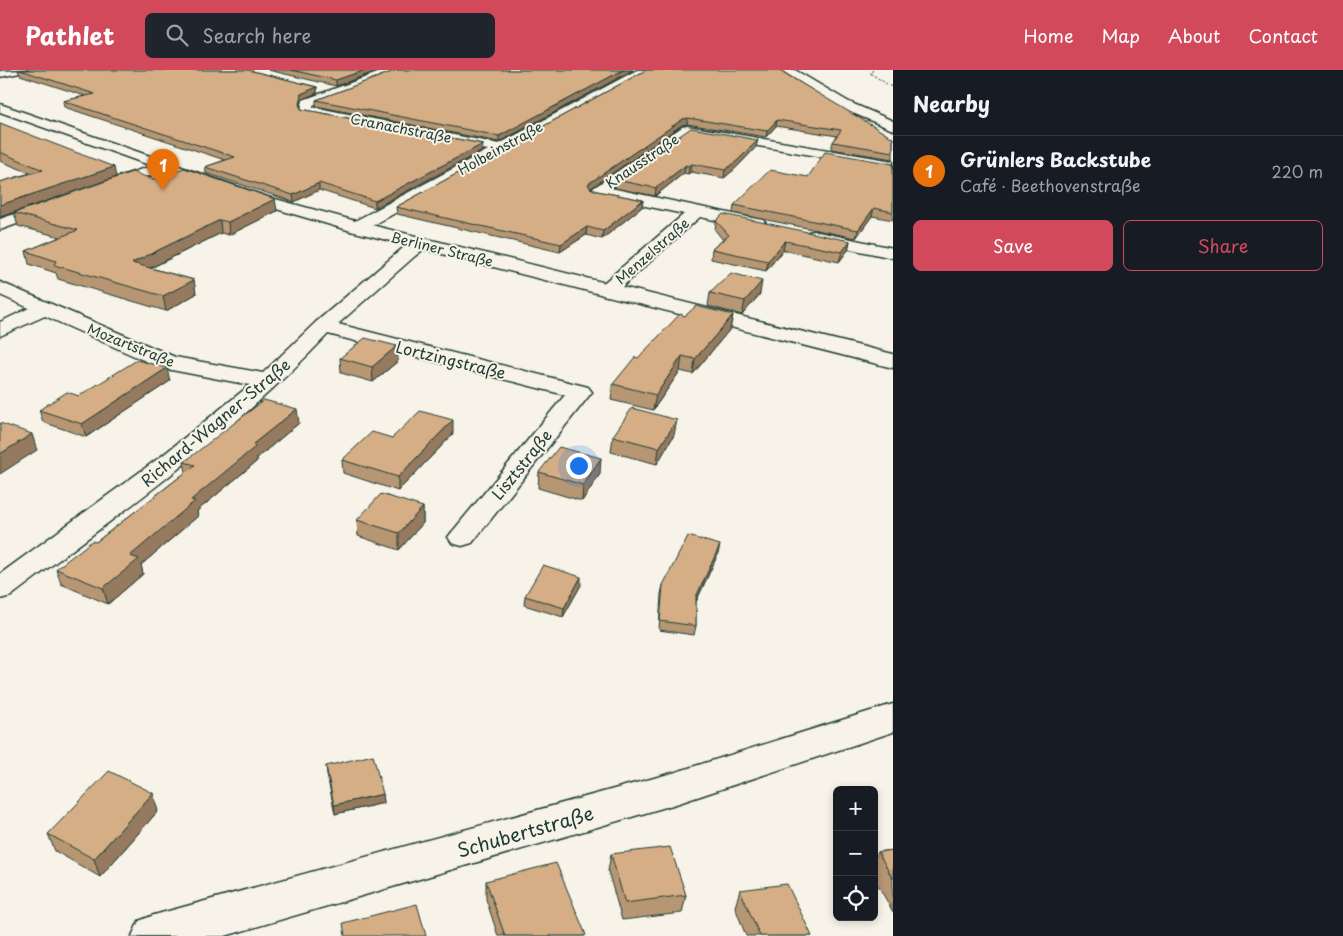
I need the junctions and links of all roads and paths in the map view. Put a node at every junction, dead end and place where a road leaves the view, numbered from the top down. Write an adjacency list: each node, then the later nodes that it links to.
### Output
1 (21, 70): 6 (street)
2 (397, 70): 9 (street)
3 (645, 70): 12 (street, Holbeinstraße)
4 (787, 70): 11 (street)
5 (872, 70): 8 (path)
6 (0, 74)
7 (318, 88): 9 (street)
8 (893, 88)
9 (336, 92): 12 (street, Cranachstraße)
10 (0, 108): 13 (street, Berliner Straße)
11 (893, 126)
12 (500, 148): 19 (street, Holbeinstraße)
13 (164, 166): 15 (street); 19 (street, Berliner Straße)
14 (893, 166): 17 (street, Knausstraße)
15 (90, 192)
16 (63, 202): 18 (street)
17 (697, 212): 20 (street); 25 (street, Menzelstraße)
18 (0, 225)
19 (356, 227): 22 (street, Berliner Straße)
20 (777, 228)
21 (796, 232): 23 (street)
22 (421, 244): 25 (street, Berliner Straße); 27 (street, Richard-Wagner-Straße)
23 (893, 252)
24 (0, 288): 26 (street, Mozartstraße)
25 (607, 290): 29 (street, Berliner Straße)
26 (43, 309): 28 (street); 30 (street, Mozartstraße)
27 (323, 326): 30 (street, Richard-Wagner-Straße); 31 (street, Lortzingstraße)
28 (0, 330)
29 (893, 362)
30 (268, 381): 33 (street, Richard-Wagner-Straße)
31 (580, 392): 32 (street, Lisztstraße)
32 (462, 536)
33 (0, 589)
34 (893, 718): 35 (street, Schubertstraße)
35 (154, 936)

